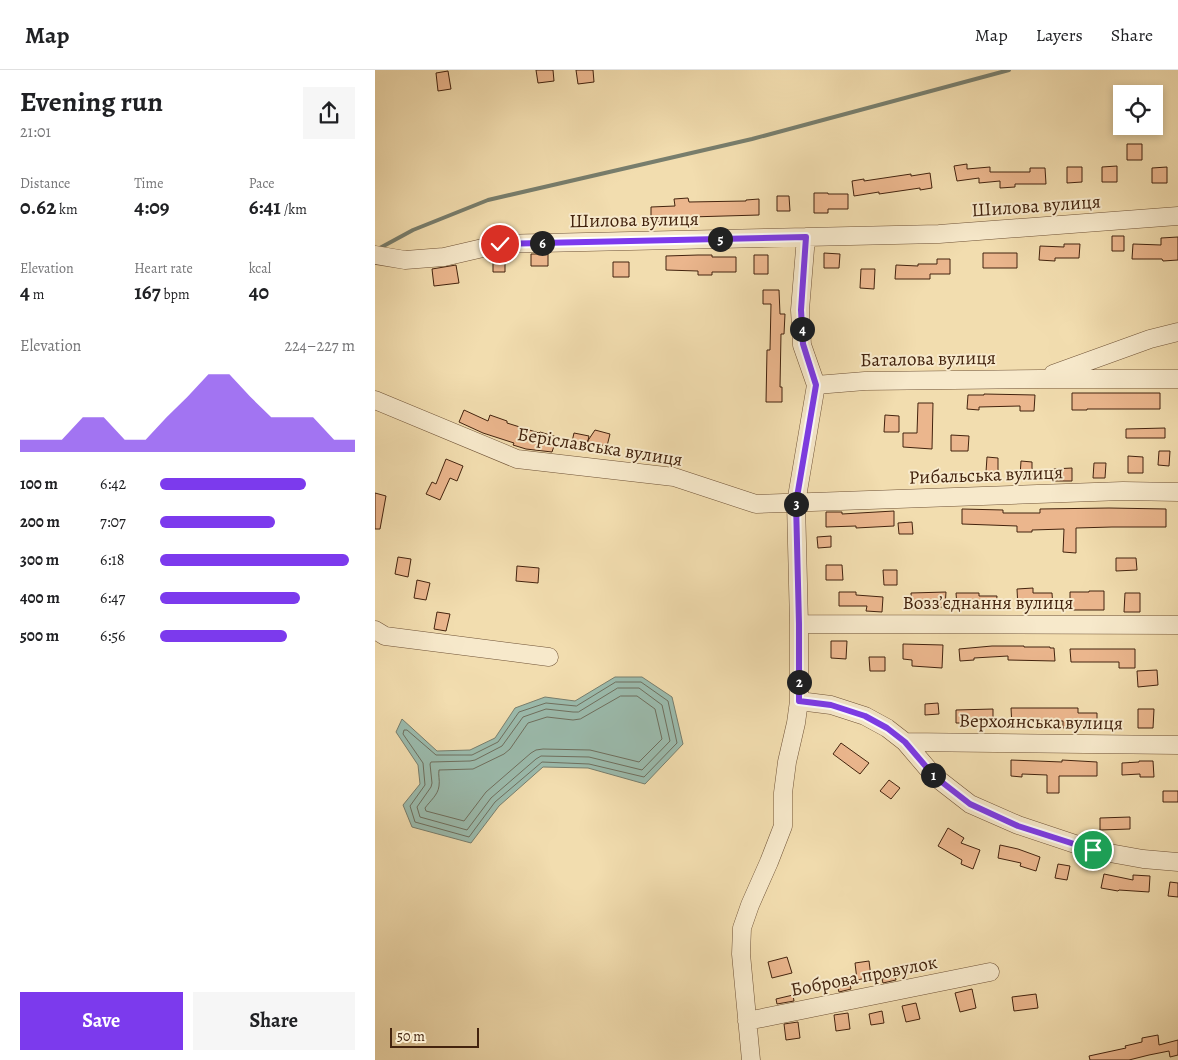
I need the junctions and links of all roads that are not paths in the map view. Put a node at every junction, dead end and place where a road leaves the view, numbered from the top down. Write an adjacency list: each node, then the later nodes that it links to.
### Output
1 (1178, 216): 2 (street, Шилова вулиця)
2 (806, 237): 3 (street, Шилова вулиця); 7 (street)
3 (375, 254)
4 (1178, 332): 5 (street, Баталова вулиця)
5 (1041, 378): 6 (street, Баталова вулиця); 7 (street, Баталова вулиця)
6 (1178, 379)
7 (816, 385): 10 (street)
8 (375, 400): 10 (street, Беріславська вулиця)
9 (1178, 492): 10 (street, Рибальська вулиця)
10 (796, 503): 11 (street)
11 (799, 624): 12 (street, Возз’єднання вулиця); 15 (street)
12 (1178, 625)
13 (375, 630): 14 (street)
14 (549, 657)
15 (799, 701): 16 (street); 20 (street)
16 (905, 742): 17 (street, Верхоянська вулиця); 18 (street)
17 (1178, 745)
18 (1178, 862)
19 (990, 972): 20 (street, Боброва провулок)
20 (747, 1021): 21 (street)
21 (751, 1060)

